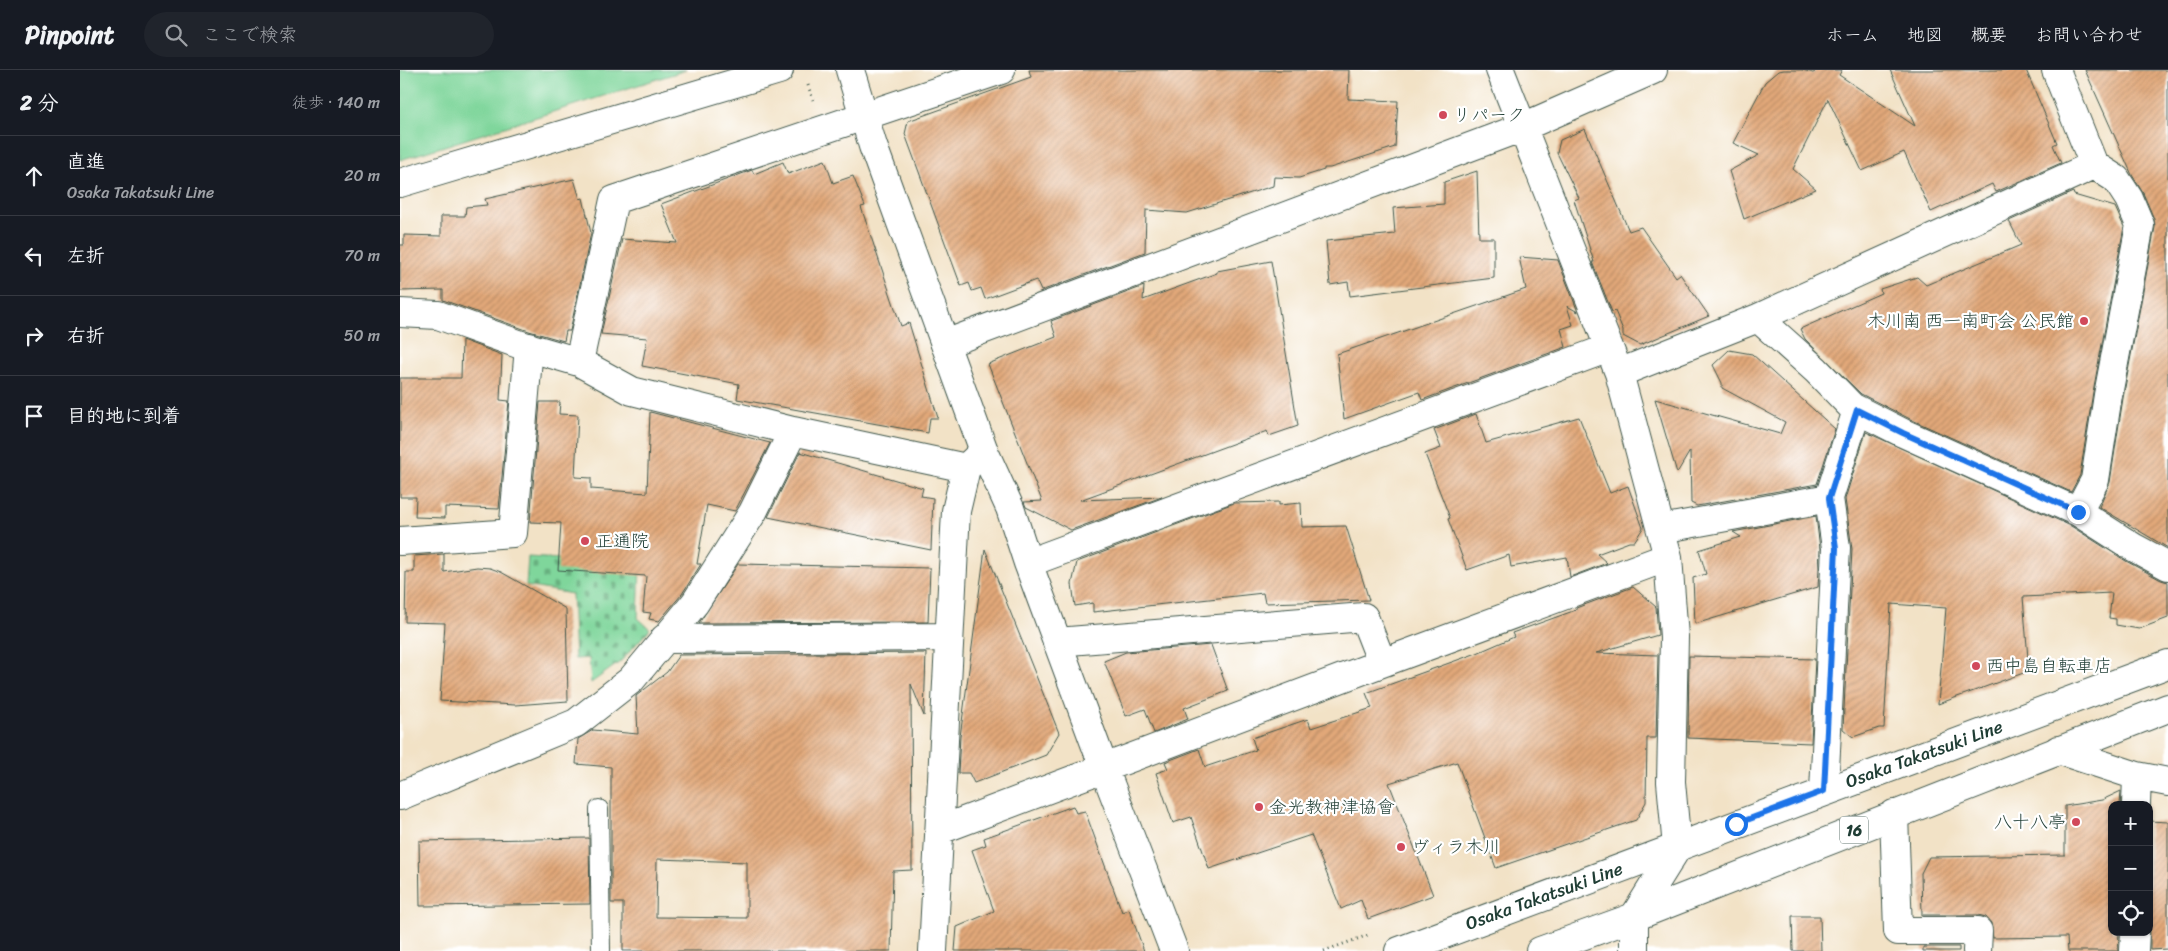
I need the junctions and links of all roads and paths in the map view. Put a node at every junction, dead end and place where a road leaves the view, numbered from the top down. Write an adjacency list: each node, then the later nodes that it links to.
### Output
1 (779, 70): 10 (street)
2 (850, 70): 7 (street)
3 (1001, 70): 7 (street)
4 (1500, 70): 8 (street)
5 (1653, 70): 8 (street)
6 (2056, 70): 9 (street)
7 (864, 117): 13 (street); 16 (street)
8 (1523, 128): 13 (street); 15 (street)
9 (2094, 165): 12 (street); 22 (street)
10 (400, 183)
11 (400, 313): 14 (street)
12 (1758, 318): 17 (street); 18 (street)
13 (945, 344): 20 (street)
14 (529, 347): 16 (street); 24 (street)
15 (1609, 348): 17 (street); 26 (street)
16 (579, 362): 19 (street)
17 (1619, 373): 23 (street)
18 (1857, 410): 21 (street); 22 (street)
19 (793, 431): 20 (street); 29 (street)
20 (975, 459): 26 (street); 28 (street)
21 (1829, 498): 23 (street); 38 (street)
22 (2078, 512): 27 (street)
23 (1661, 529): 25 (street)
24 (400, 541)
25 (1668, 557): 31 (street); 44 (street)
26 (1028, 563): 30 (street)
27 (2168, 566)
28 (948, 637): 29 (street); 43 (street)
29 (664, 639): 39 (street)
30 (1057, 642): 31 (street); 35 (street)
31 (1382, 663): 35 (street)
32 (2168, 664): 38 (street, Osaka Takatsuki Line)
33 (2168, 708): 34 (street, 16)
34 (2058, 750): 36 (street); 42 (street, 16)
35 (1104, 768): 43 (street); 49 (street)
36 (2137, 776): 37 (street); 40 (street)
37 (2168, 782)
38 (1824, 791): 44 (street, Osaka Takatsuki Line)
39 (400, 796)
40 (2136, 801)
41 (599, 809): 47 (lane)
42 (1894, 814): 45 (street, 16); 53 (street)
43 (940, 830): 48 (street)
44 (1677, 848): 45 (street); 50 (street, Osaka Takatsuki Line)
45 (1634, 917): 51 (street, 16); 52 (street)
46 (2134, 936): 54 (street)
47 (601, 951)
48 (933, 951)
49 (1174, 951)
50 (1399, 951)
51 (1540, 951)
52 (1634, 951)
53 (1978, 951)
54 (2134, 951)

